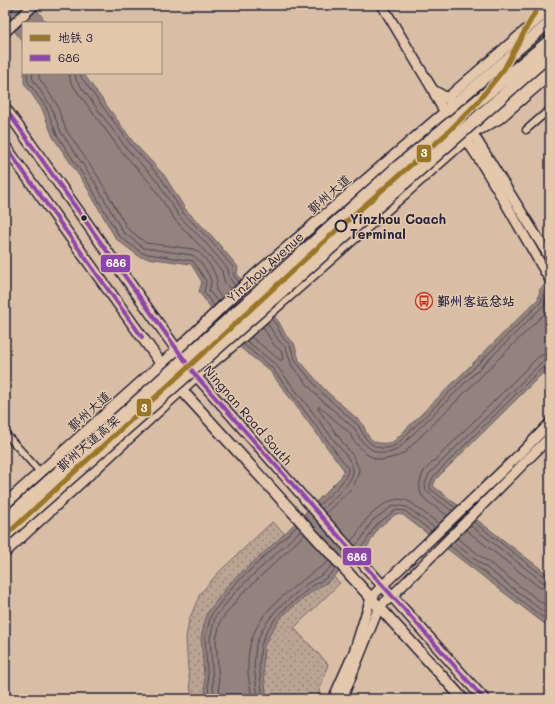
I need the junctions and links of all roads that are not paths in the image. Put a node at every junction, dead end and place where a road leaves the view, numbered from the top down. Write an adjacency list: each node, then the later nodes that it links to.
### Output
1 (9, 5): 4 (main road)
2 (34, 5): 7 (main road)
3 (382, 5): 12 (main road)
4 (5, 9)
5 (550, 9): 13 (main road)
6 (550, 22): 13 (main road, 鄞州大道)
7 (7, 30)
8 (550, 41): 31 (highway, Yinzhou Avenue, bridge)
9 (550, 54): 32 (highway, 鄞州大道高架, bridge)
10 (550, 65): 17 (main road)
11 (550, 75): 17 (main road)
12 (433, 90): 13 (main road); 13 (main road)
13 (448, 105): 17 (main road); 21 (main road, 鄞州大道)
14 (5, 108): 21 (main road, Ningnan Road South)
15 (550, 109): 16 (street)
16 (526, 130)
17 (470, 137): 19 (main road); 20 (main road); 23 (main road)
18 (5, 146): 22 (main road)
19 (550, 258)
20 (550, 280)
21 (177, 350): 22 (main road, 鄞州大道); 23 (main road, Ningnan Road South)
22 (162, 364): 24 (main road); 28 (main road, 鄞州大道)
23 (196, 376): 24 (main road); 29 (main road, Ningnan Road South)
24 (181, 391): 33 (main road); 36 (main road)
25 (550, 423): 34 (main road)
26 (5, 433): 28 (street)
27 (550, 437): 35 (main road)
28 (40, 472): 30 (main road, 鄞州大道)
29 (305, 498): 34 (main road, Ningnan Road South)
30 (5, 504)
31 (5, 520)
32 (5, 535)
33 (5, 552)
34 (383, 585): 35 (main road, Ningnan Road South); 36 (main road)
35 (392, 596): 37 (main road); 41 (main road, Ningnan Road South)
36 (371, 598): 37 (main road); 38 (main road)
37 (379, 607): 39 (main road); 40 (main road)
38 (334, 699)
39 (342, 699)
40 (463, 699)
41 (484, 699)

